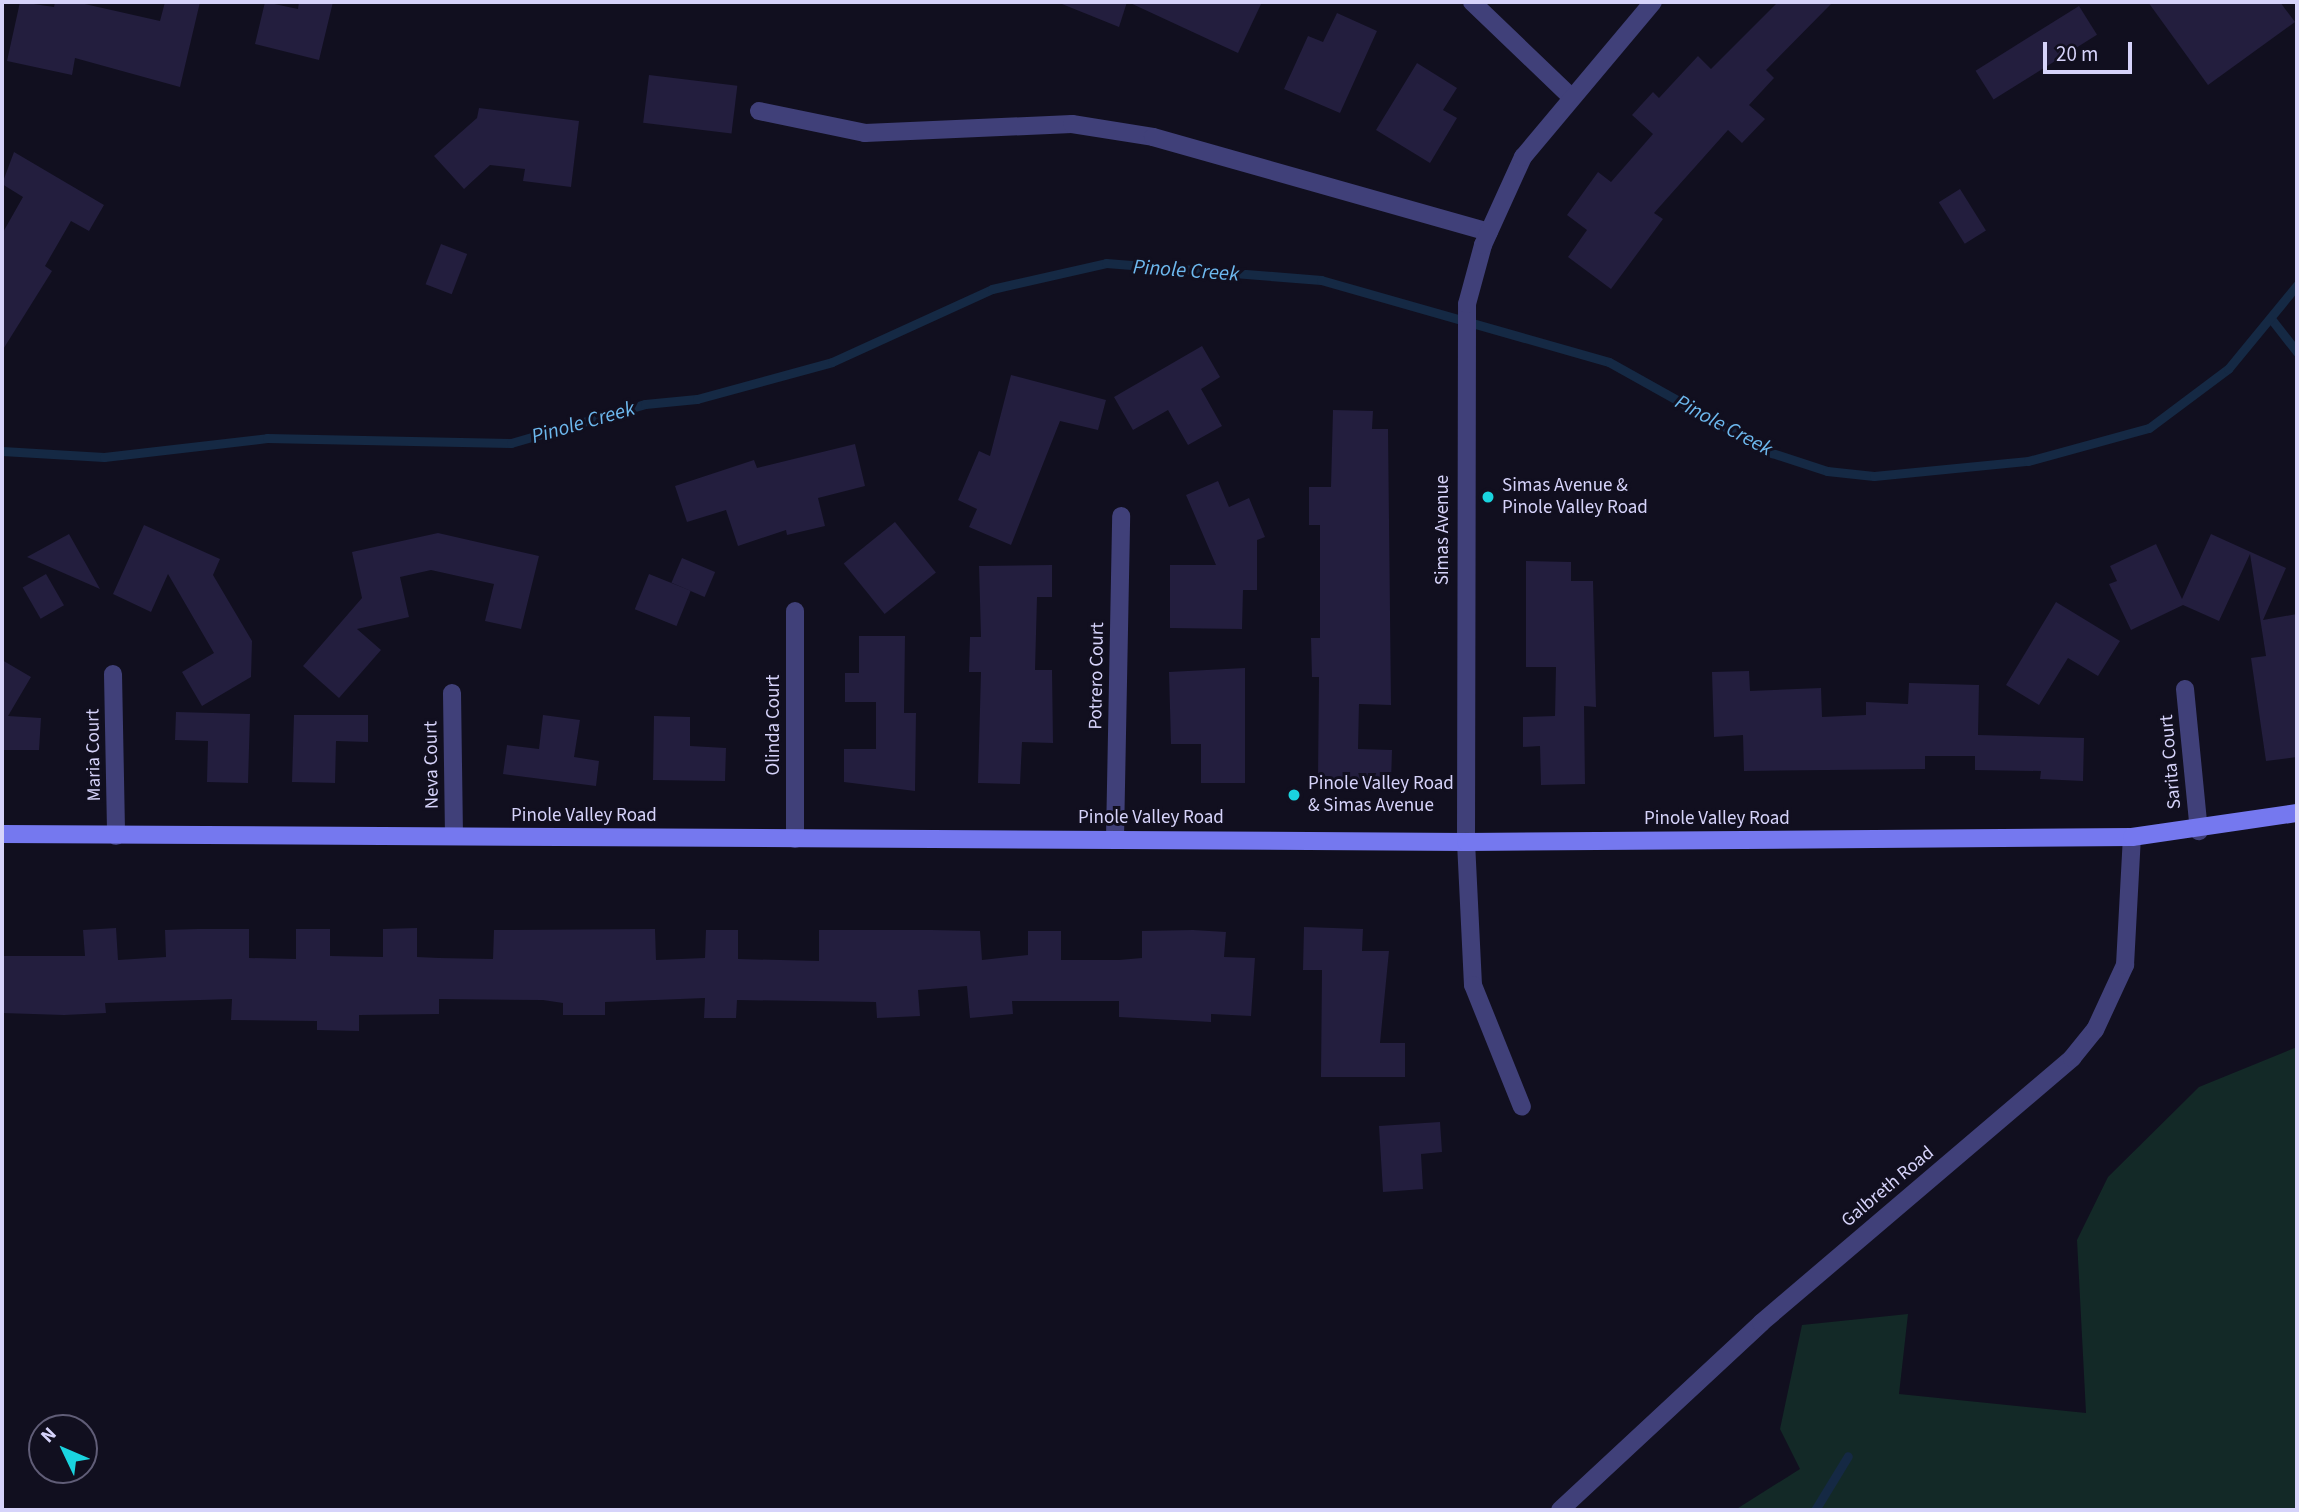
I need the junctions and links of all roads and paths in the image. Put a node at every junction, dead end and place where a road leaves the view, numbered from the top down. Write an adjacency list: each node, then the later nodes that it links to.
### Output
1 (1472, 2): 3 (street)
2 (1653, 2): 3 (street, Simas Avenue)
3 (1569, 95): 5 (street, Simas Avenue)
4 (759, 111): 5 (street)
5 (1486, 239): 19 (street, Simas Avenue)
6 (1121, 516): 17 (street, Potrero Court)
7 (795, 611): 18 (street, Olinda Court)
8 (113, 674): 14 (street, Maria Court)
9 (2185, 689): 12 (street, Sarita Court)
10 (453, 693): 15 (street, Neva Court)
11 (2297, 813): 12 (main road, Pinole Valley Road)
12 (2199, 831): 16 (main road, Pinole Valley Road)
13 (2, 834): 14 (main road, Pinole Valley Road)
14 (116, 836): 15 (main road, Pinole Valley Road)
15 (454, 836): 18 (main road, Pinole Valley Road)
16 (2132, 837): 19 (main road, Pinole Valley Road); 21 (street, Galbreth Road)
17 (1115, 838): 18 (main road, Pinole Valley Road); 19 (main road, Pinole Valley Road)
18 (795, 839)
19 (1466, 842): 20 (street, Simas Avenue)
20 (1522, 1107)
21 (1560, 1510)

